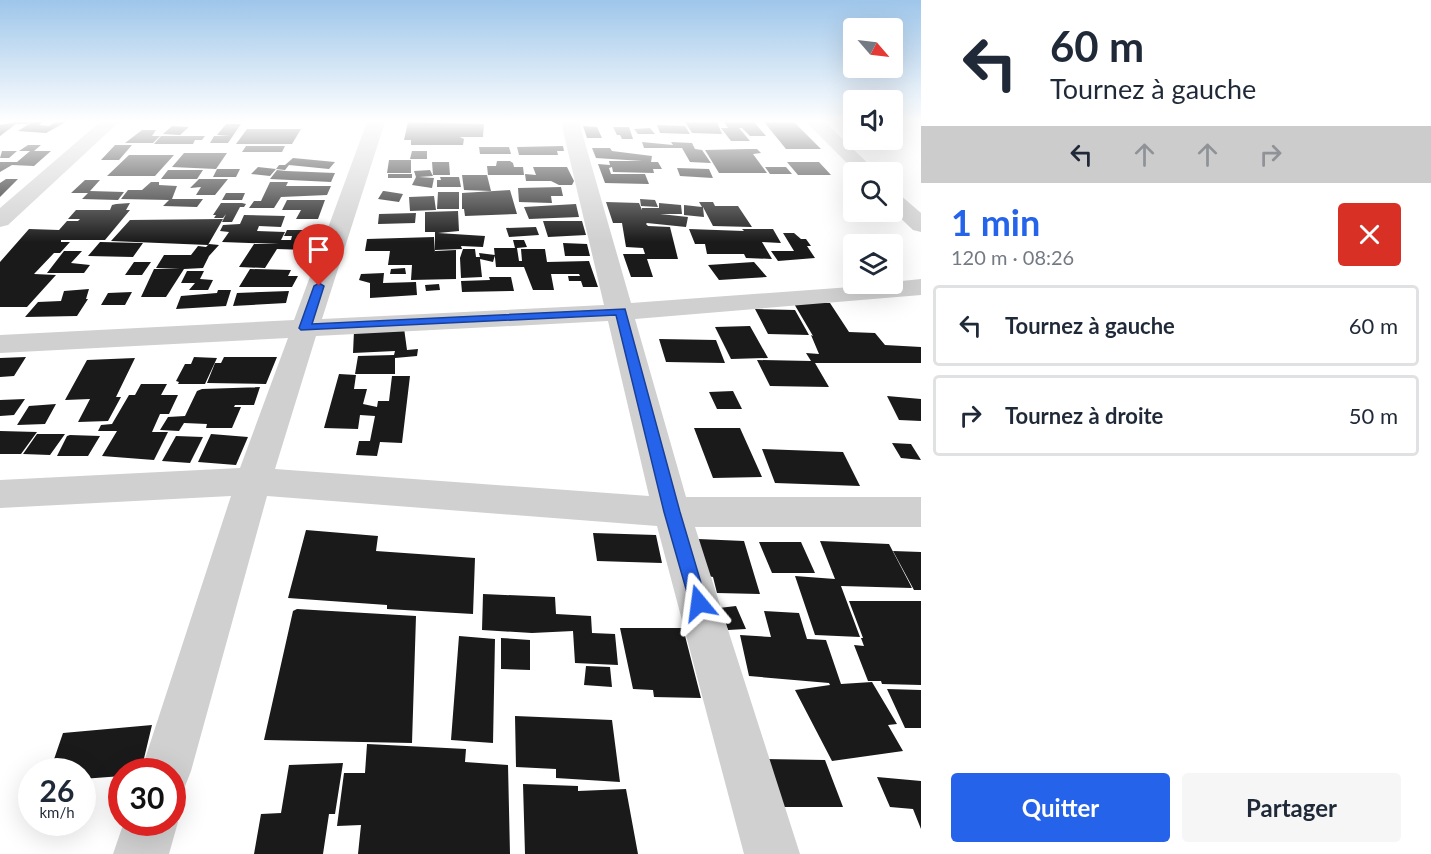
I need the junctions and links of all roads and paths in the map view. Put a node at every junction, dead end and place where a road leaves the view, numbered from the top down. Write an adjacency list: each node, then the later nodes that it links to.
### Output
1 (65, 162): 5 (street)
2 (362, 162): 9 (street)
3 (581, 162): 8 (street)
4 (903, 208): 6 (street)
5 (0, 220)
6 (921, 225)
7 (921, 288): 8 (street)
8 (621, 312): 9 (street); 13 (street)
9 (305, 328): 10 (street); 11 (street)
10 (0, 344)
11 (254, 481): 12 (street); 13 (street); 15 (street)
12 (0, 494)
13 (672, 512): 14 (street); 18 (street)
14 (921, 512)
15 (170, 758)
16 (147, 836): 17 (street)
17 (141, 854)
18 (772, 854)

